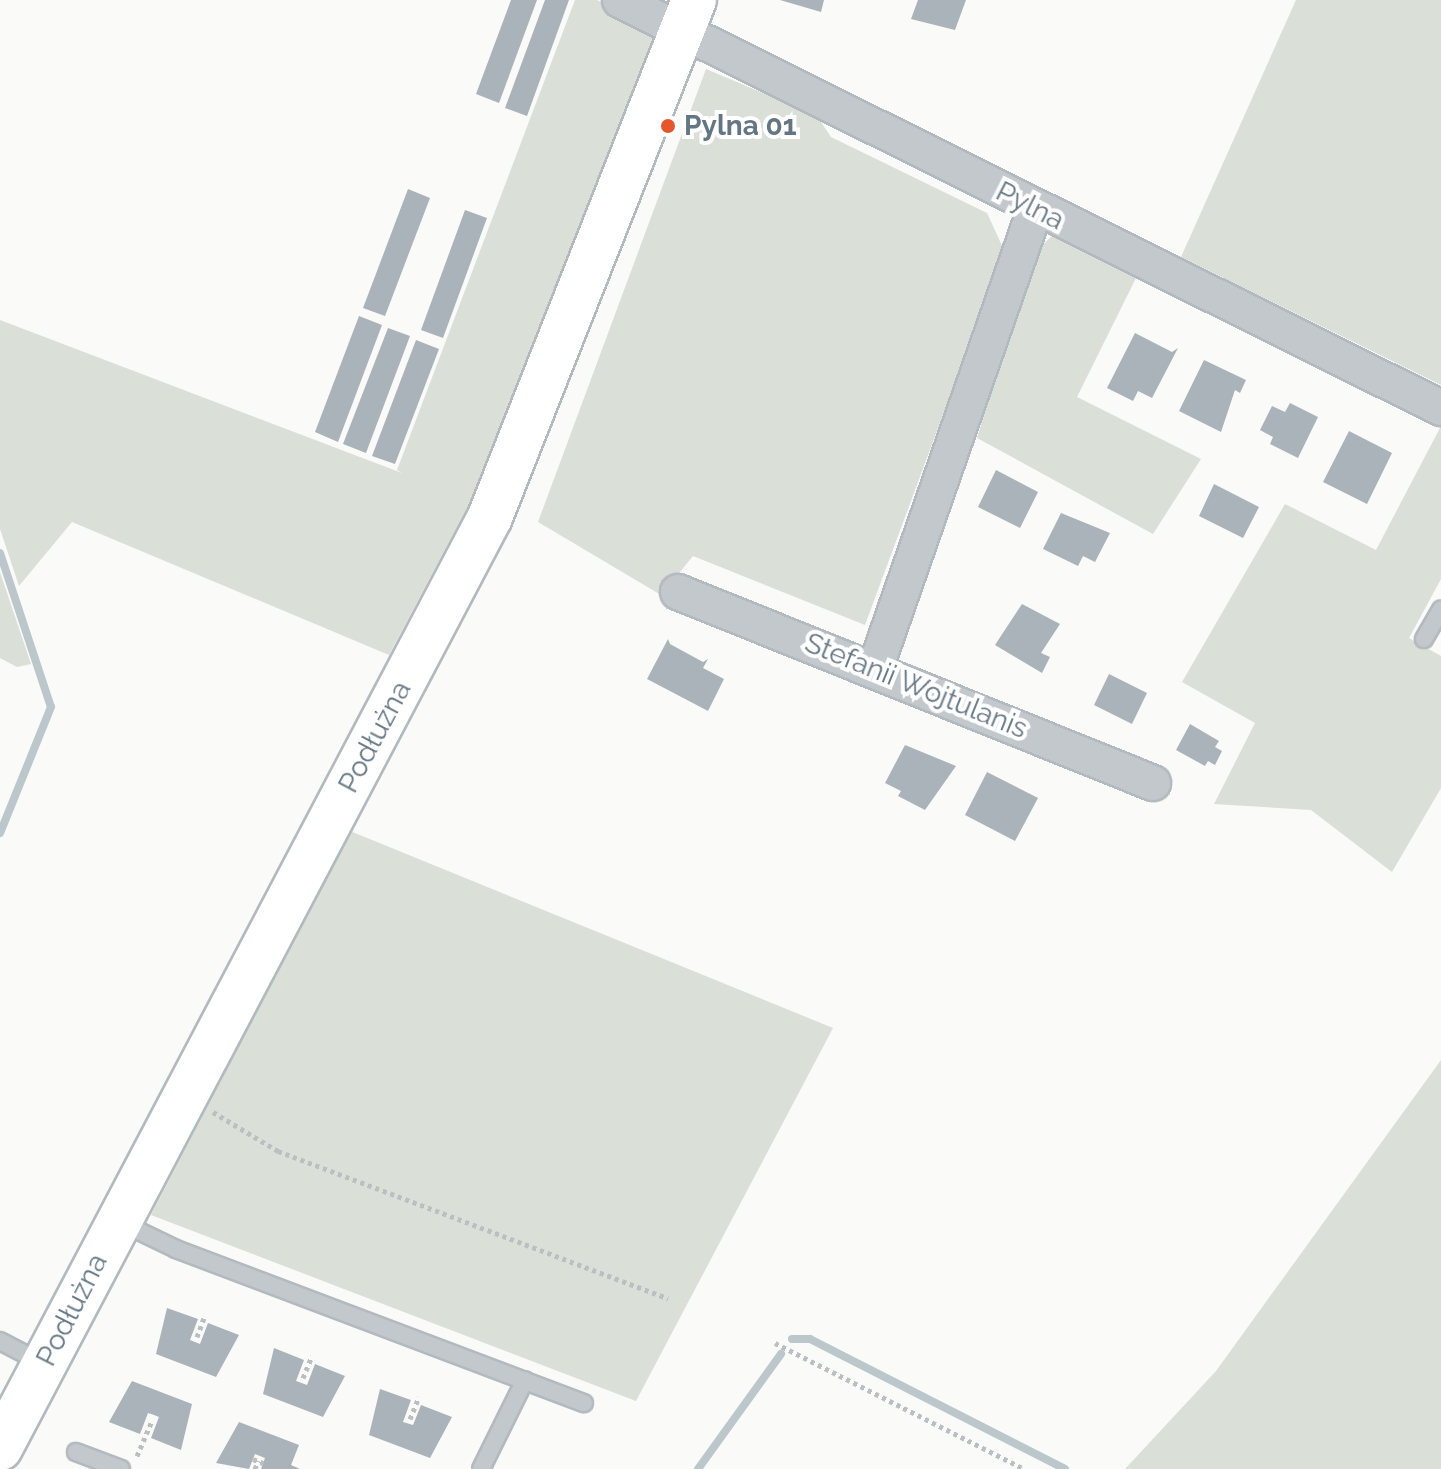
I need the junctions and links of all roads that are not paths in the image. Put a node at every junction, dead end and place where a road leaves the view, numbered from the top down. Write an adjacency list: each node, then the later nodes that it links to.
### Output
1 (620, 0): 2 (street, Pylna)
2 (688, 15): 3 (street, Pylna); 10 (street, Podłużna)
3 (1035, 209): 4 (street, Pylna); 8 (street)
4 (1441, 408)
5 (678, 592): 8 (street, Stefanii Wojtulanis)
6 (1441, 610): 7 (lane)
7 (1424, 639)
8 (875, 669): 9 (street, Stefanii Wojtulanis)
9 (1153, 783)
10 (118, 1221): 12 (street, Podłużna); 13 (lane)
11 (0, 1341): 12 (lane)
12 (44, 1364): 15 (street, Podłużna)
13 (525, 1380): 14 (lane); 18 (lane)
14 (584, 1403)
15 (0, 1448)
16 (76, 1452): 17 (lane)
17 (121, 1469)
18 (481, 1469)

